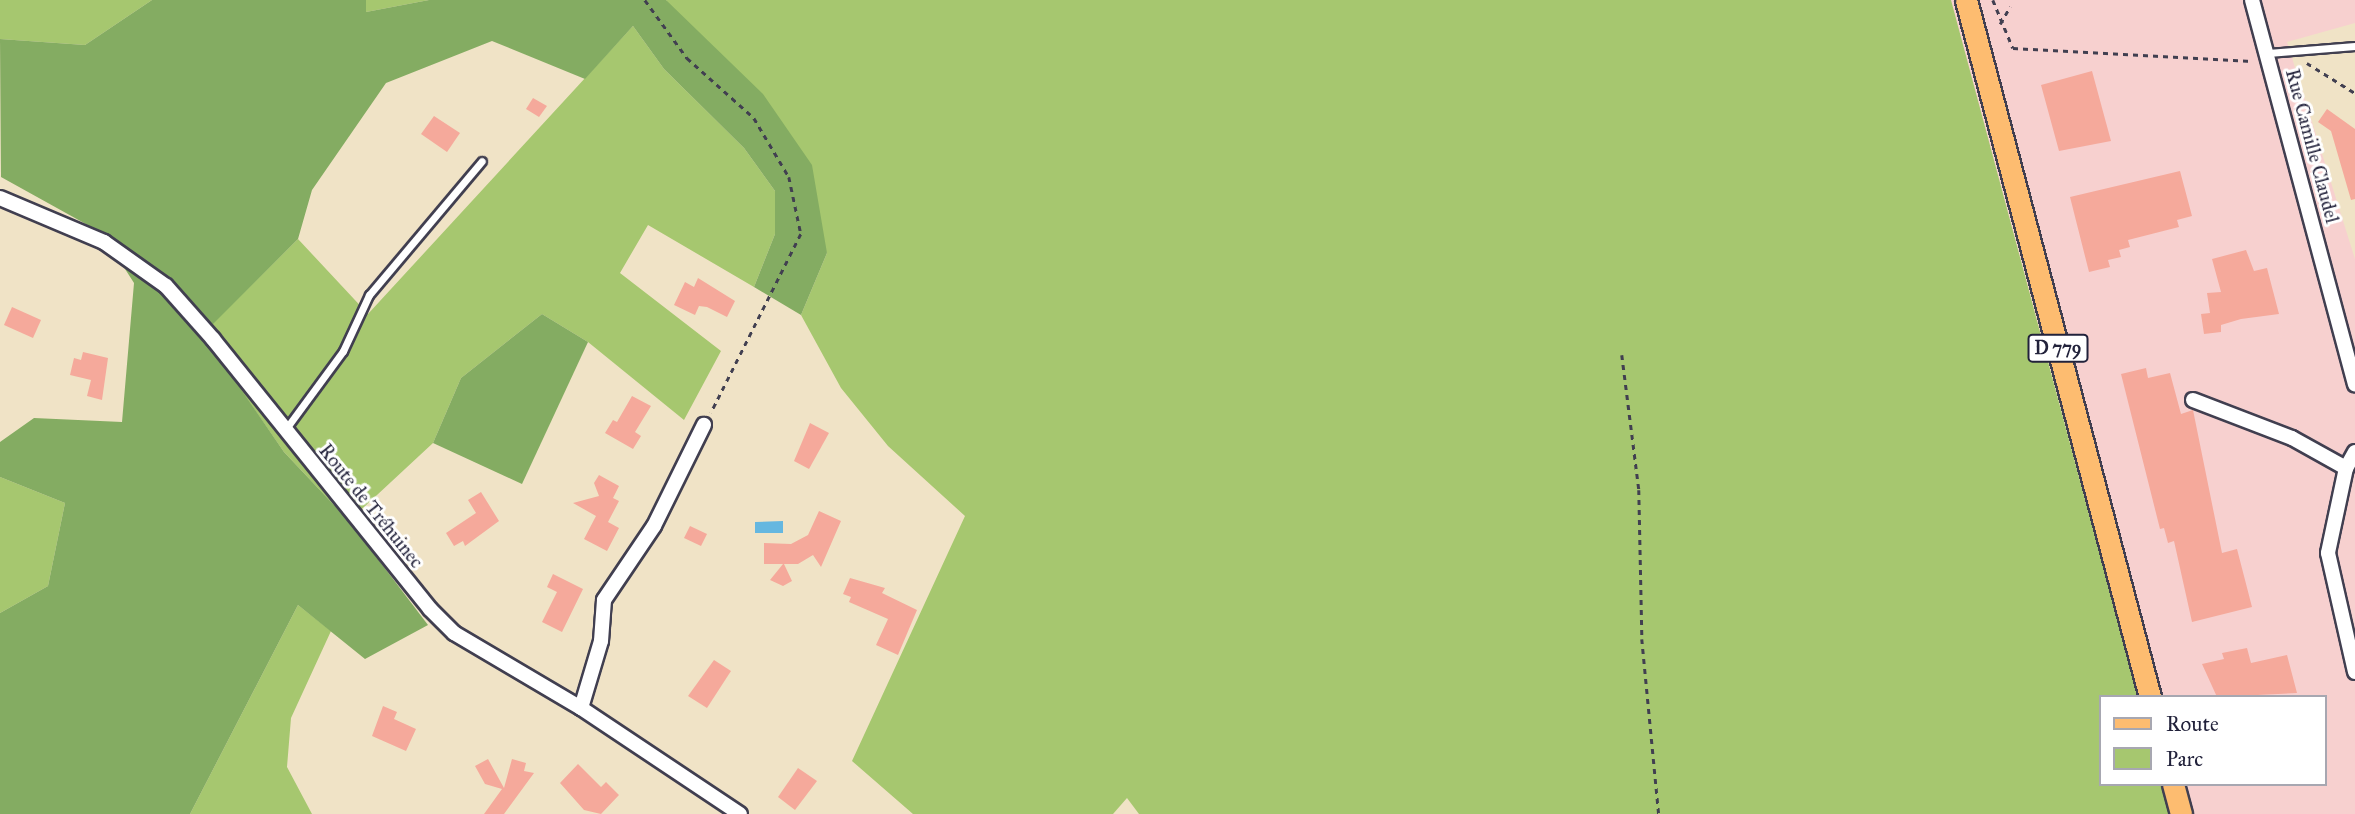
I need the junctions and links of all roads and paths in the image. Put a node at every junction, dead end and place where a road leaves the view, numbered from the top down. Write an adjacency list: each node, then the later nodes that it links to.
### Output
1 (645, 0): 16 (path)
2 (1966, 0): 21 (main road, D 779)
3 (1993, 0): 6 (path)
4 (2255, 3): 8 (street, Rue Camille Claudel)
5 (2010, 7): 6 (path)
6 (2000, 24): 8 (path)
7 (2355, 46): 8 (lane)
8 (2269, 57): 14 (street, Rue Camille Claudel)
9 (2305, 62): 10 (path)
10 (2355, 93)
11 (482, 161): 17 (lane)
12 (0, 198): 17 (street, Route de Tréhuinec)
13 (1622, 355): 25 (path)
14 (2355, 384)
15 (2193, 400): 19 (street)
16 (704, 425): 22 (street)
17 (285, 430): 22 (street, Route de Tréhuinec)
18 (2355, 452): 19 (street)
19 (2346, 468): 20 (street)
20 (2355, 672)
21 (2149, 695)
22 (581, 708): 24 (street, Route de Tréhuinec)
23 (2174, 786): 26 (main road)
24 (740, 814)
25 (1658, 814)
26 (2181, 814)

